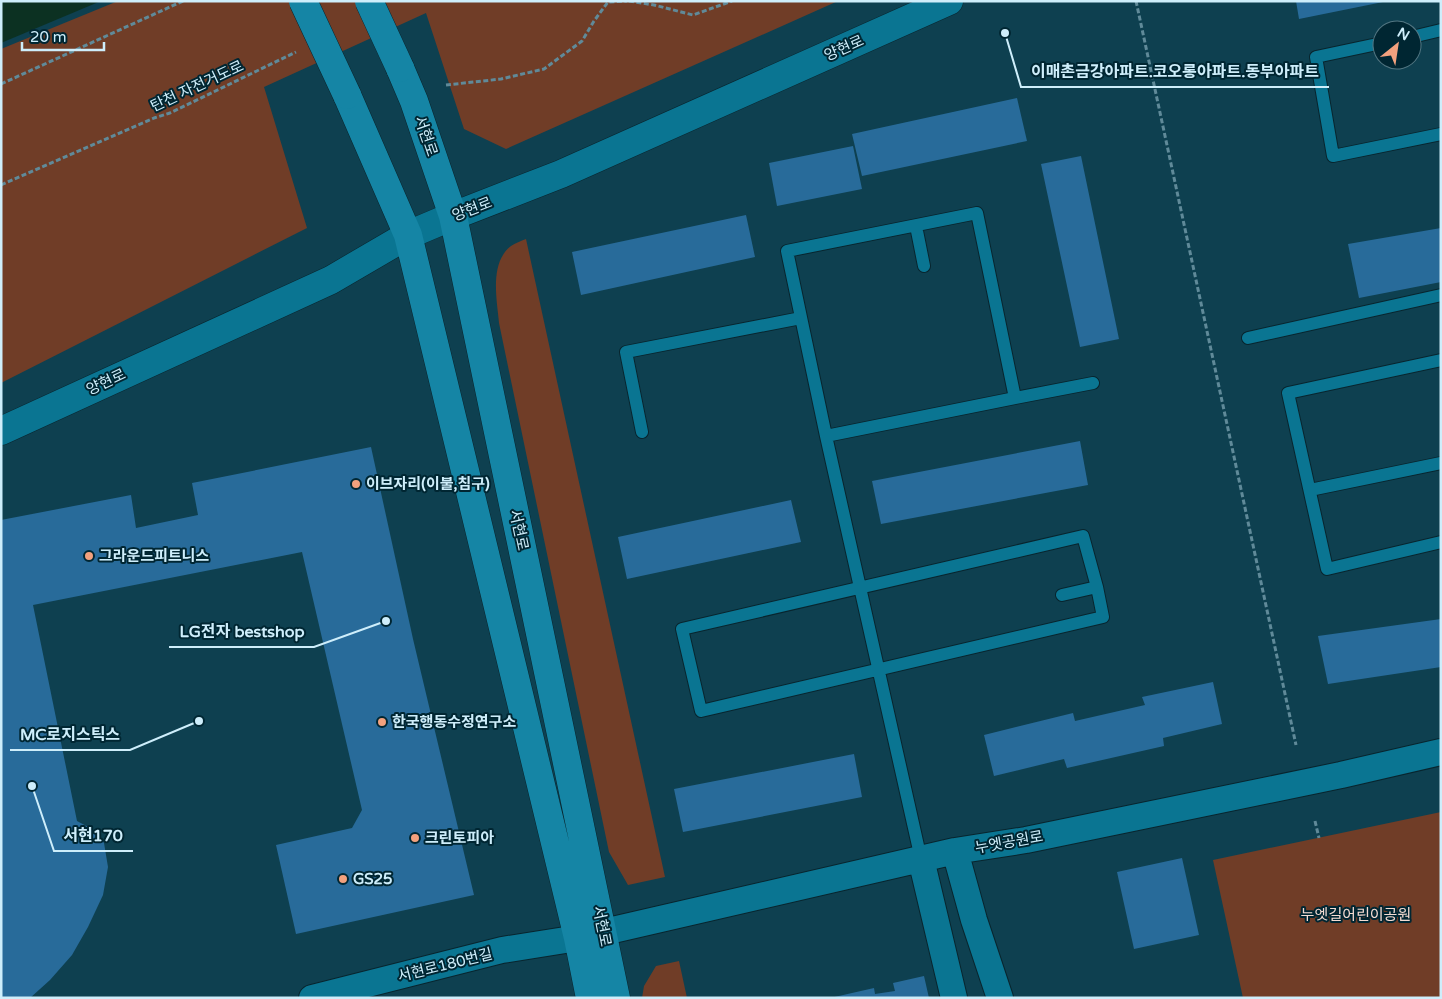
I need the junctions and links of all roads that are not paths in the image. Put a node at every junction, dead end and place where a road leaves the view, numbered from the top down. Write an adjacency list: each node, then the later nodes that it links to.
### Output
1 (303, 1): 10 (main road, 서현로, bridge)
2 (368, 1): 8 (main road, 서현로, bridge)
3 (949, 1): 8 (main road, 양현로)
4 (1441, 30): 5 (lane)
5 (1422, 34)
6 (1372, 45): 7 (lane)
7 (1441, 134)
8 (454, 216): 10 (main road, 양현로); 31 (main road, 서현로)
9 (916, 226): 11 (lane); 13 (lane); 17 (lane)
10 (408, 235): 18 (main road, 양현로); 31 (main road, 서현로)
11 (924, 266)
12 (1441, 296): 14 (lane)
13 (801, 318): 19 (lane); 20 (lane)
14 (1248, 338)
15 (1441, 360): 22 (lane)
16 (1094, 383): 17 (lane)
17 (1015, 398): 20 (lane)
18 (1, 431)
19 (642, 432)
20 (826, 436): 25 (lane)
21 (1441, 462): 22 (lane)
22 (1310, 490): 23 (lane)
23 (1441, 542)
24 (1097, 587): 25 (lane); 26 (lane); 27 (lane)
25 (860, 589): 27 (lane); 27 (lane)
26 (1062, 595)
27 (878, 670): 30 (lane)
28 (1441, 752): 29 (street, 누엣공원로)
29 (955, 851): 30 (street, 누엣공원로); 36 (street)
30 (921, 858): 31 (street, 누엣공원로); 35 (street)
31 (591, 935): 32 (street, 서현로180번길); 33 (main road, 서현로); 34 (main road, 서현로)
32 (312, 998)
33 (590, 998)
34 (616, 998)
35 (954, 998)
36 (1000, 998)

